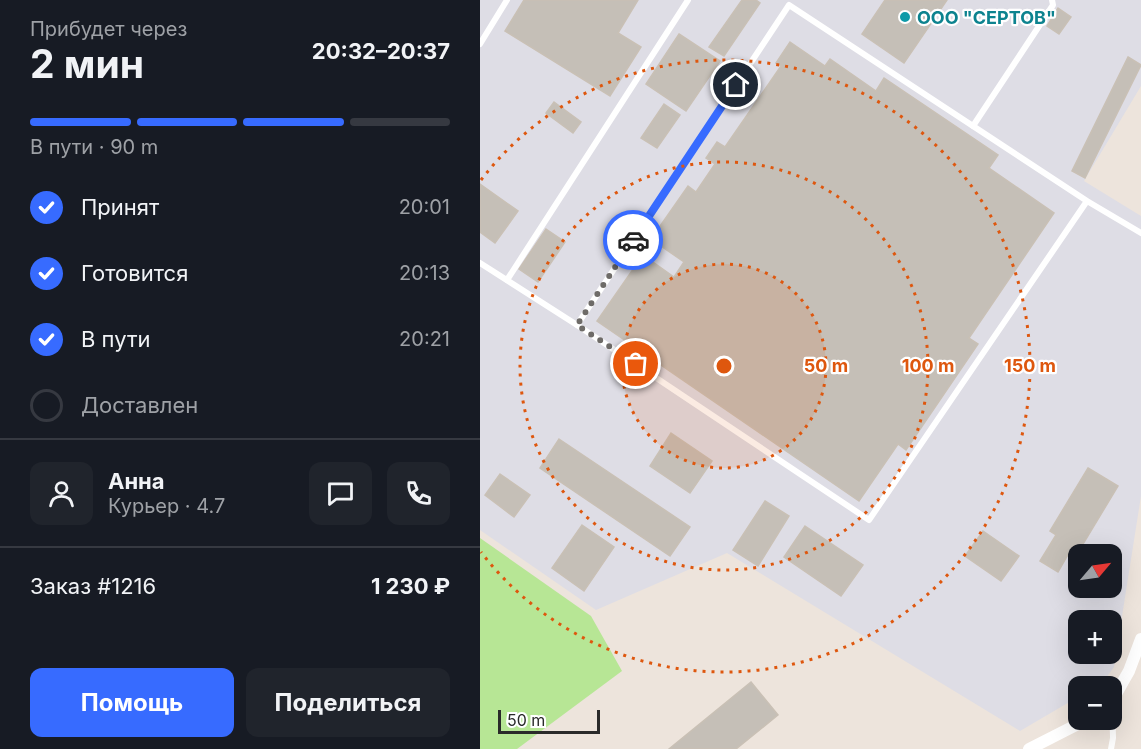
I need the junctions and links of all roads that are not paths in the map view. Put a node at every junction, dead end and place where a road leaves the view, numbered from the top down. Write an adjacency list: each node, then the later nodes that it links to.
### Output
1 (507, 0): 4 (lane)
2 (688, 0): 9 (lane)
3 (1052, 0): 5 (lane)
4 (480, 44)
5 (972, 126): 6 (lane); 10 (lane)
6 (1087, 201): 7 (lane); 10 (lane)
7 (1141, 233)
8 (480, 263): 9 (lane)
9 (507, 280): 10 (lane)
10 (577, 325)
11 (1141, 639): 12 (street)
12 (1122, 683)
13 (1068, 729): 15 (street)
14 (1113, 730): 16 (lane)
15 (1029, 749)
16 (1111, 749)

